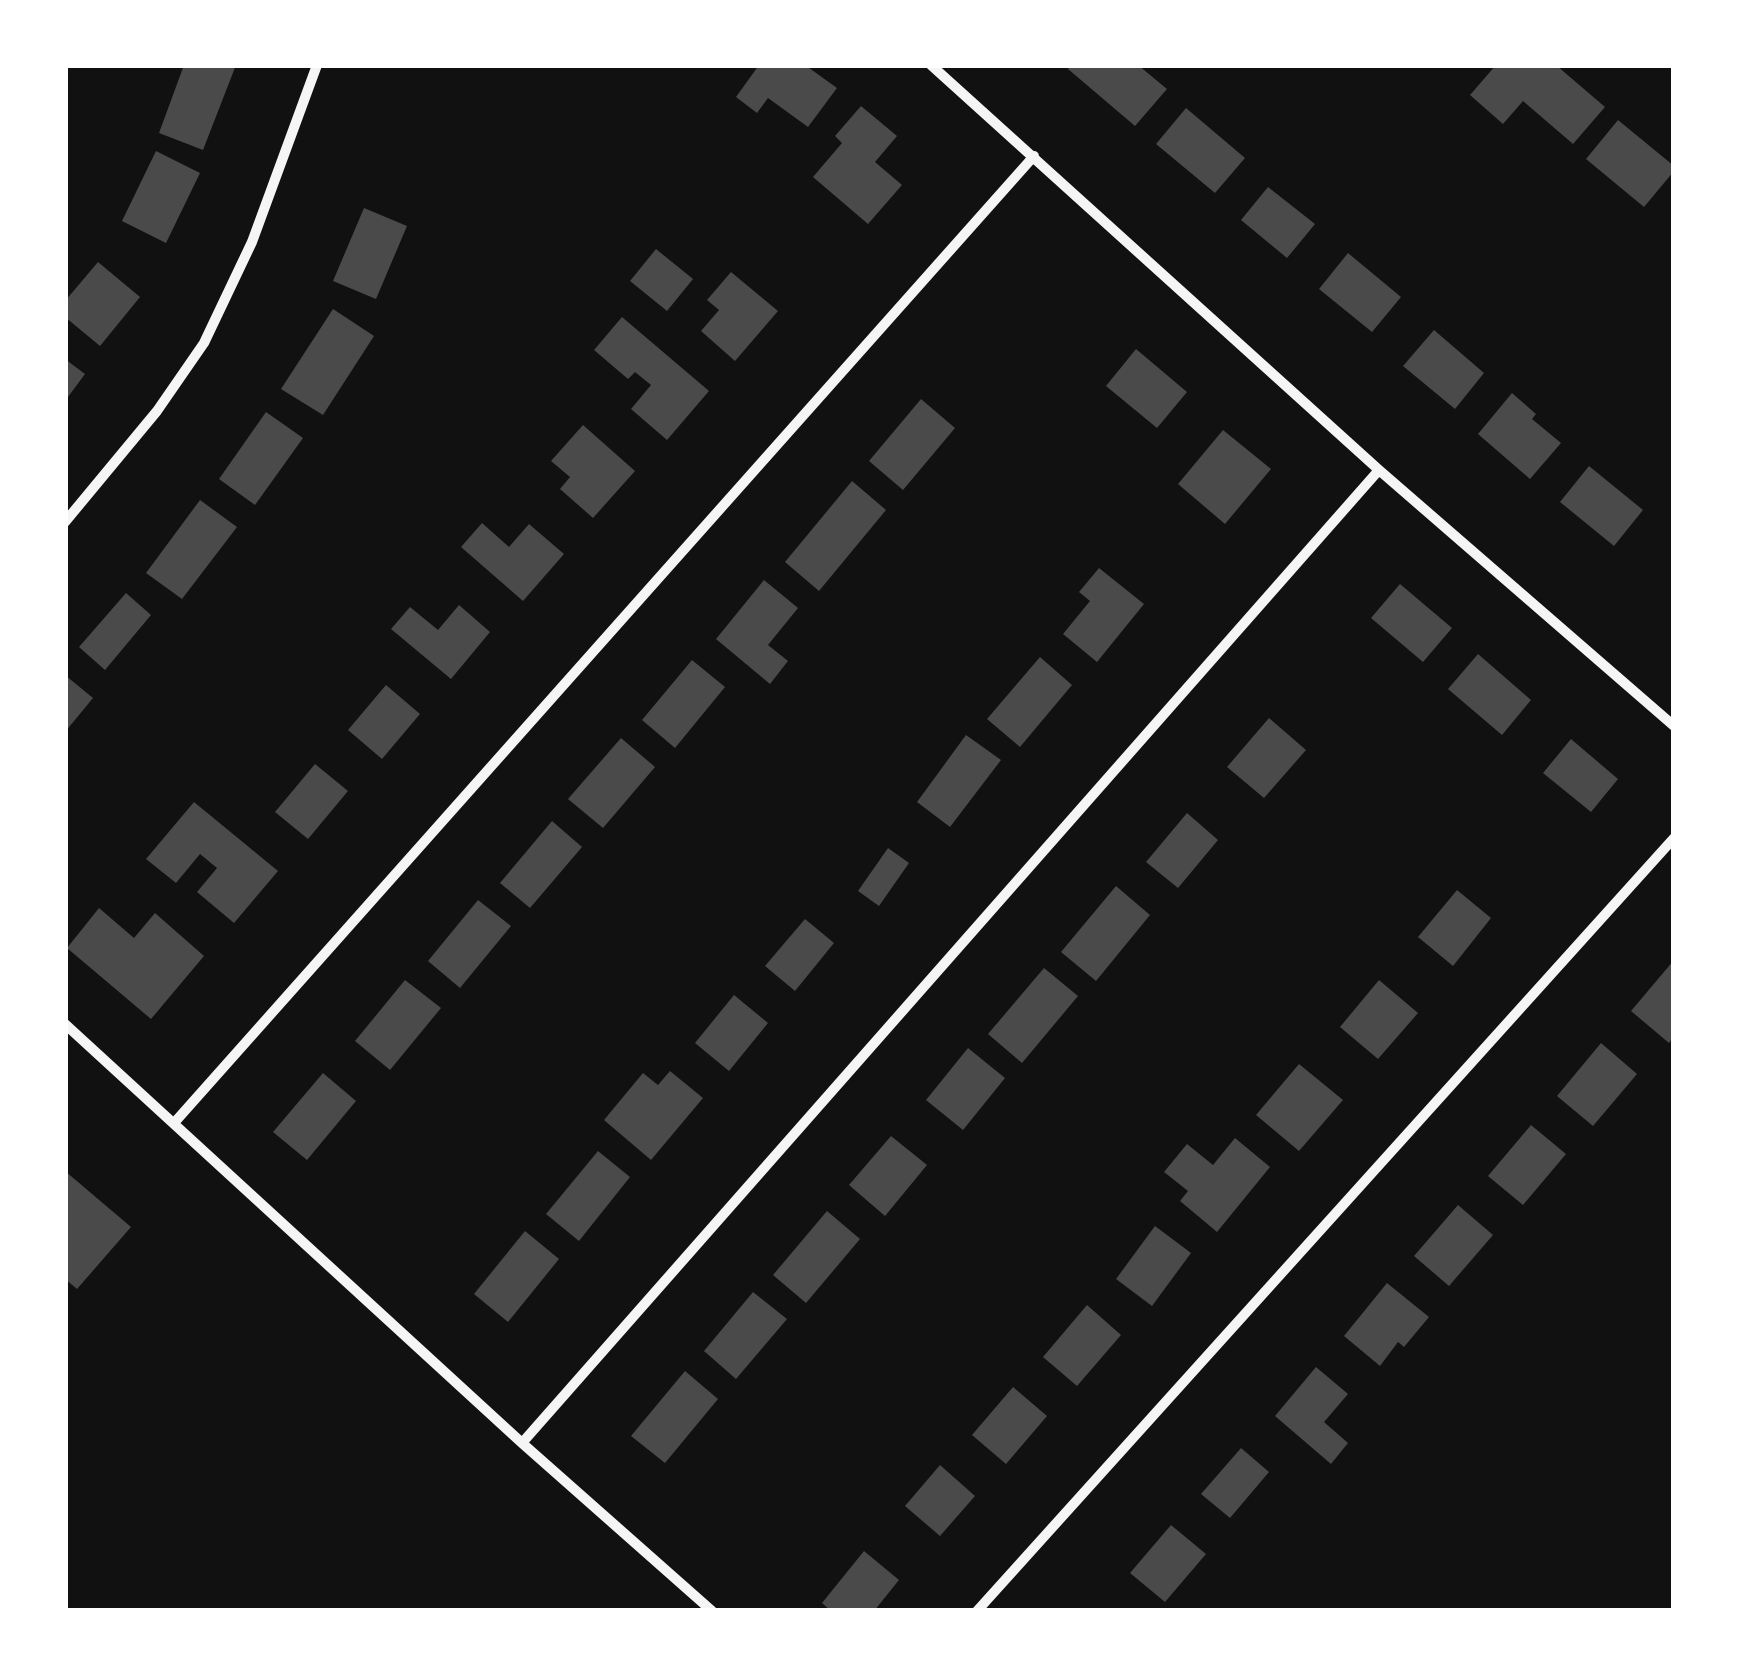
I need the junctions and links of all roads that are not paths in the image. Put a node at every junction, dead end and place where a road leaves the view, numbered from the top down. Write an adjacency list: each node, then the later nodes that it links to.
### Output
1 (317, 65): 5 (street)
2 (931, 65): 3 (street)
3 (1034, 156): 4 (street); 9 (street)
4 (1379, 470): 6 (street); 10 (street)
5 (65, 522)
6 (1674, 726)
7 (1674, 838): 12 (street)
8 (65, 1024): 9 (street)
9 (174, 1123): 10 (street)
10 (522, 1443): 11 (street)
11 (712, 1611)
12 (977, 1611)

